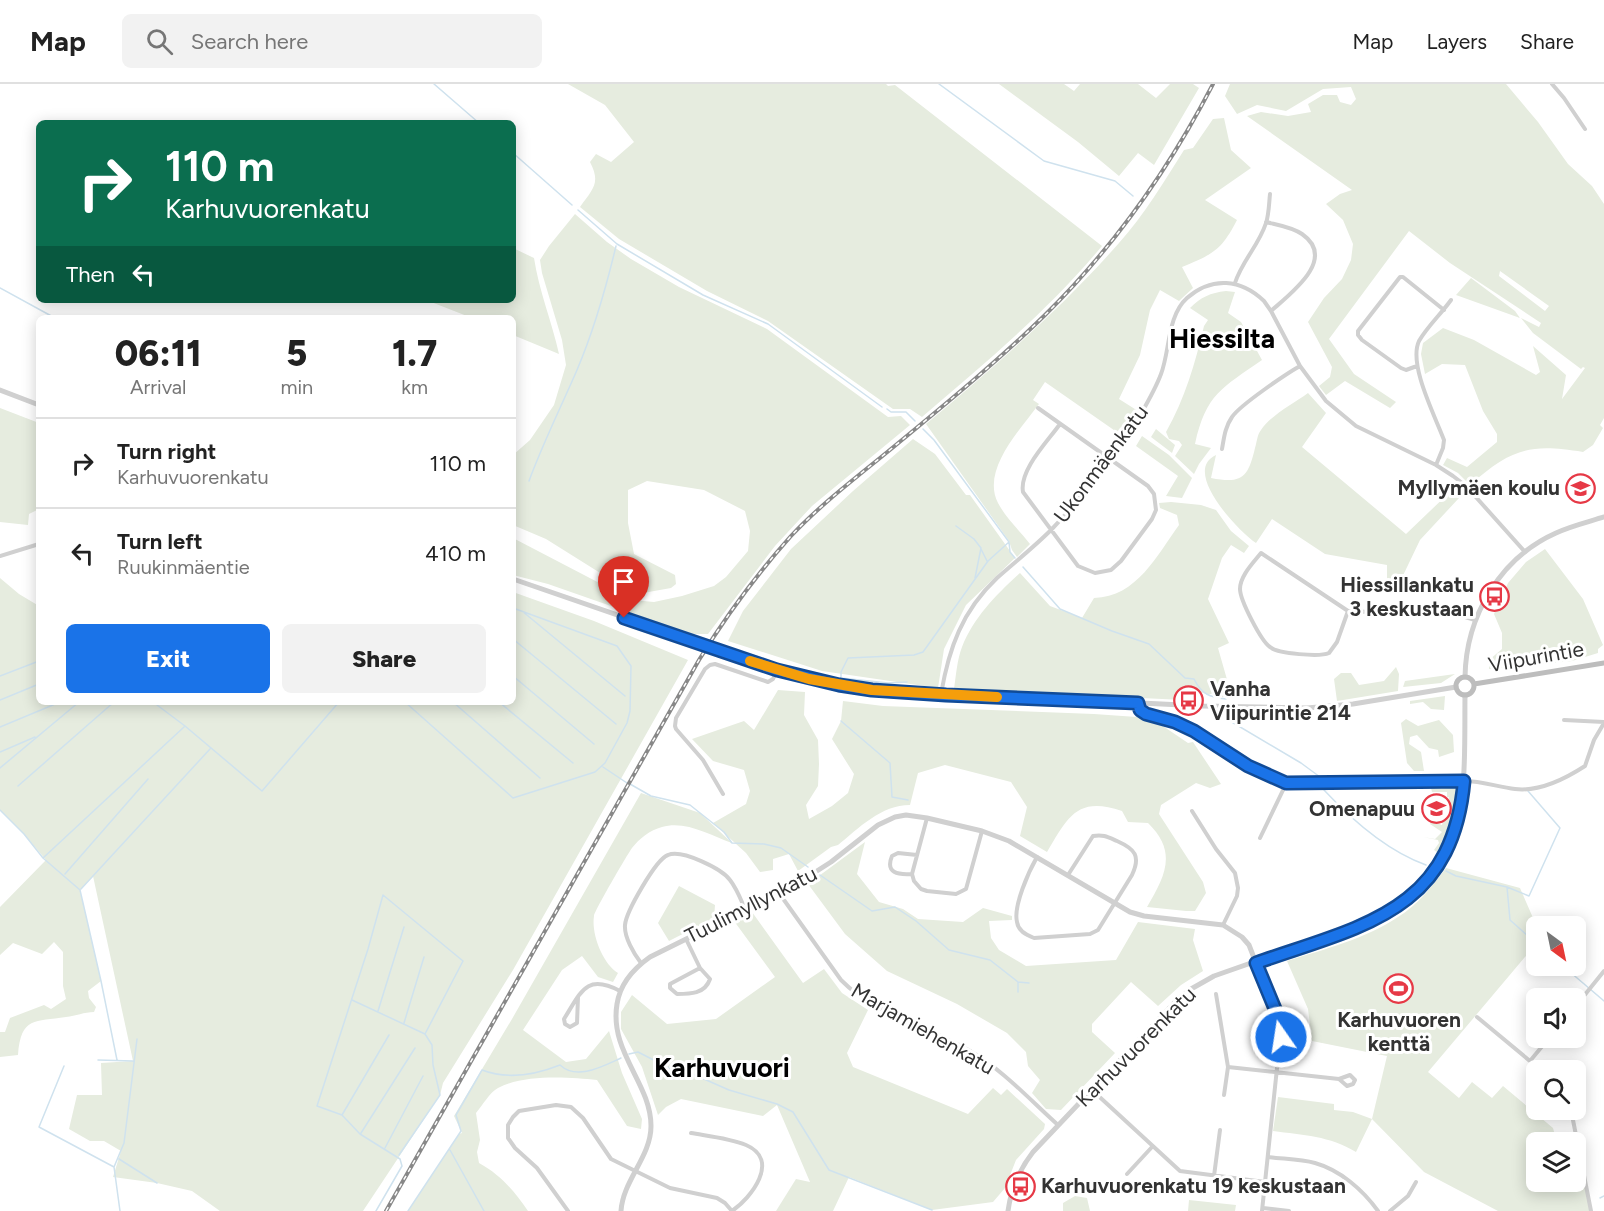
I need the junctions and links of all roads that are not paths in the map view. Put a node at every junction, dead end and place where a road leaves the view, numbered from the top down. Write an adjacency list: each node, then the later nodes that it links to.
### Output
1 (1552, 84): 2 (street)
2 (1585, 129)
3 (1270, 194): 4 (street)
4 (1266, 222): 5 (street); 8 (street)
5 (1235, 283): 8 (street); 16 (street, Ukonmäenkatu)
6 (1451, 300): 7 (street)
7 (1444, 310): 10 (street); 10 (street)
8 (1271, 311): 9 (street)
9 (1300, 366): 15 (street); 17 (street)
10 (1417, 366): 17 (street)
11 (0, 390): 12 (street)
12 (36, 404)
13 (1038, 408): 14 (street)
14 (1060, 424): 16 (street); 19 (street)
15 (1222, 449)
16 (1109, 458): 19 (street, Ukonmäenkatu); 19 (street)
17 (1436, 465): 21 (street)
18 (1604, 517): 21 (street)
19 (1051, 530): 31 (street, Ukonmäenkatu)
20 (36, 545): 22 (street)
21 (1525, 552): 25 (street)
22 (0, 556)
23 (516, 580): 27 (street)
24 (1348, 611): 24 (street); 25 (street)
25 (1476, 620): 28 (street)
26 (1604, 663): 29 (main road, Viipurintie)
27 (777, 670): 31 (street); 38 (street)
28 (1465, 677): 29 (main road); 30 (main road)
29 (1474, 684): 32 (main road)
30 (1456, 687): 32 (main road); 33 (street)
31 (941, 694): 33 (street)
32 (1465, 695): 36 (street, Karhuvuorenkatu)
33 (1138, 703): 37 (street)
34 (1564, 720): 35 (street)
35 (1604, 723): 36 (street)
36 (1464, 781): 37 (street); 53 (street, Karhuvuorenkatu)
37 (1286, 783): 42 (street)
38 (723, 794)
39 (1192, 811): 50 (street)
40 (927, 818): 41 (street, Tuulimyllynkatu); 43 (street); 47 (street, Tuulimyllynkatu)
41 (982, 831): 44 (street, Tuulimyllynkatu); 45 (street)
42 (1260, 838)
43 (917, 855): 45 (street); 45 (street)
44 (1037, 857): 46 (street, Tuulimyllynkatu); 48 (street)
45 (912, 874)
46 (1068, 875): 48 (street, Tuulimyllynkatu); 48 (street)
47 (779, 893): 49 (street, Tuulimyllynkatu); 70 (street, Marjamiehenkatu)
48 (1115, 903): 50 (street, Tuulimyllynkatu)
49 (746, 909): 51 (street, Tuulimyllynkatu); 52 (street)
50 (1223, 926): 53 (street, Tuulimyllynkatu)
51 (686, 939): 52 (street, Tuulimyllynkatu); 54 (street)
52 (641, 963): 56 (street, Tuulimyllynkatu)
53 (1256, 963): 65 (street); 67 (street, Karhuvuorenkatu)
54 (700, 968): 54 (street)
55 (1604, 971): 57 (street)
56 (620, 991): 59 (street); 75 (street, Tuulimyllynkatu)
57 (1586, 993)
58 (1216, 994): 64 (street)
59 (578, 997): 59 (street)
60 (1478, 1017): 62 (street)
61 (1541, 1048): 63 (street)
62 (1529, 1060)
63 (1531, 1060)
64 (1228, 1067): 65 (street); 68 (street)
65 (1278, 1072): 66 (street); 74 (street)
66 (1339, 1079)
67 (1092, 1090): 70 (street, Karhuvuorenkatu); 73 (street)
68 (1224, 1095)
69 (1573, 1120): 88 (street)
70 (1058, 1125): 84 (street, Karhuvuorenkatu)
71 (1220, 1130): 77 (street)
72 (691, 1133): 83 (street)
73 (1152, 1147): 76 (street); 77 (street)
74 (1268, 1157): 78 (street); 86 (street)
75 (635, 1171): 81 (street); 82 (street, Tuulimyllynkatu); 83 (street)
76 (1127, 1174)
77 (1214, 1176): 78 (street)
78 (1265, 1182): 80 (street)
79 (1416, 1182): 87 (street)
80 (1262, 1210): 85 (street)
81 (568, 1211)
82 (621, 1211)
83 (732, 1211)
84 (1008, 1211)
85 (1289, 1211)
86 (1378, 1211)
87 (1390, 1211)
88 (1592, 1211)

